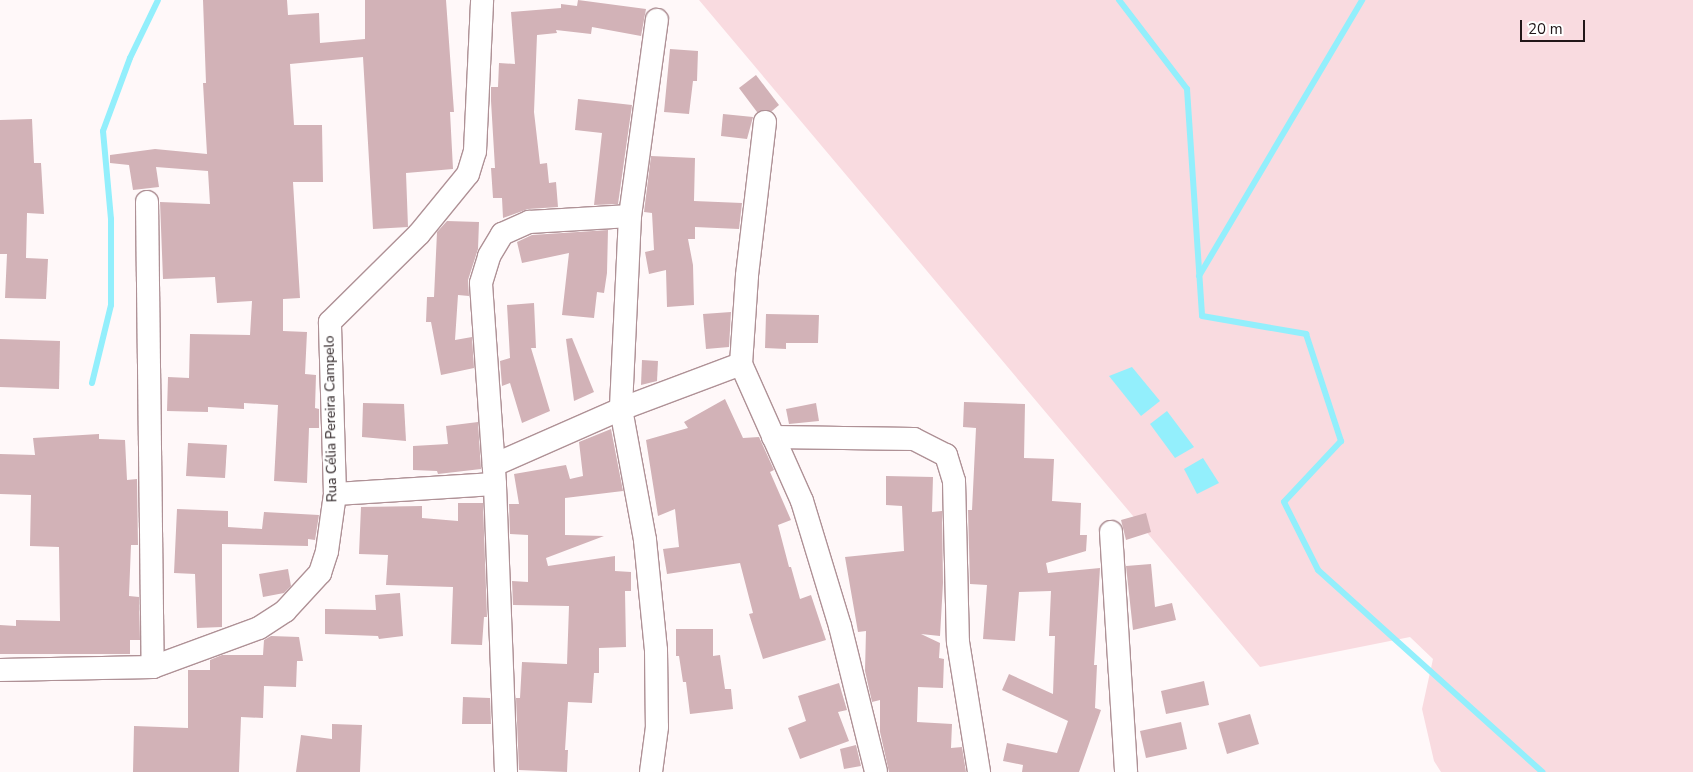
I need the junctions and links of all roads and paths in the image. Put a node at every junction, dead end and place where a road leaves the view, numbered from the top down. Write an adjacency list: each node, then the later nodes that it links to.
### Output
1 (482, 0): 10 (street, Rua Célia Pereira Campelo)
2 (657, 20): 5 (street)
3 (765, 122): 6 (street)
4 (146, 202): 12 (street)
5 (630, 216): 7 (street); 9 (street)
6 (741, 364): 7 (street); 8 (street)
7 (621, 409): 9 (street); 15 (street)
8 (772, 437): 16 (street); 17 (street)
9 (495, 474): 10 (street); 14 (street)
10 (335, 494): 12 (street, Rua Célia Pereira Campelo)
11 (1111, 532): 18 (street)
12 (153, 667): 13 (street, Rua Célia Pereira Campelo)
13 (0, 670)
14 (506, 772)
15 (651, 772)
16 (876, 772)
17 (979, 772)
18 (1126, 772)

